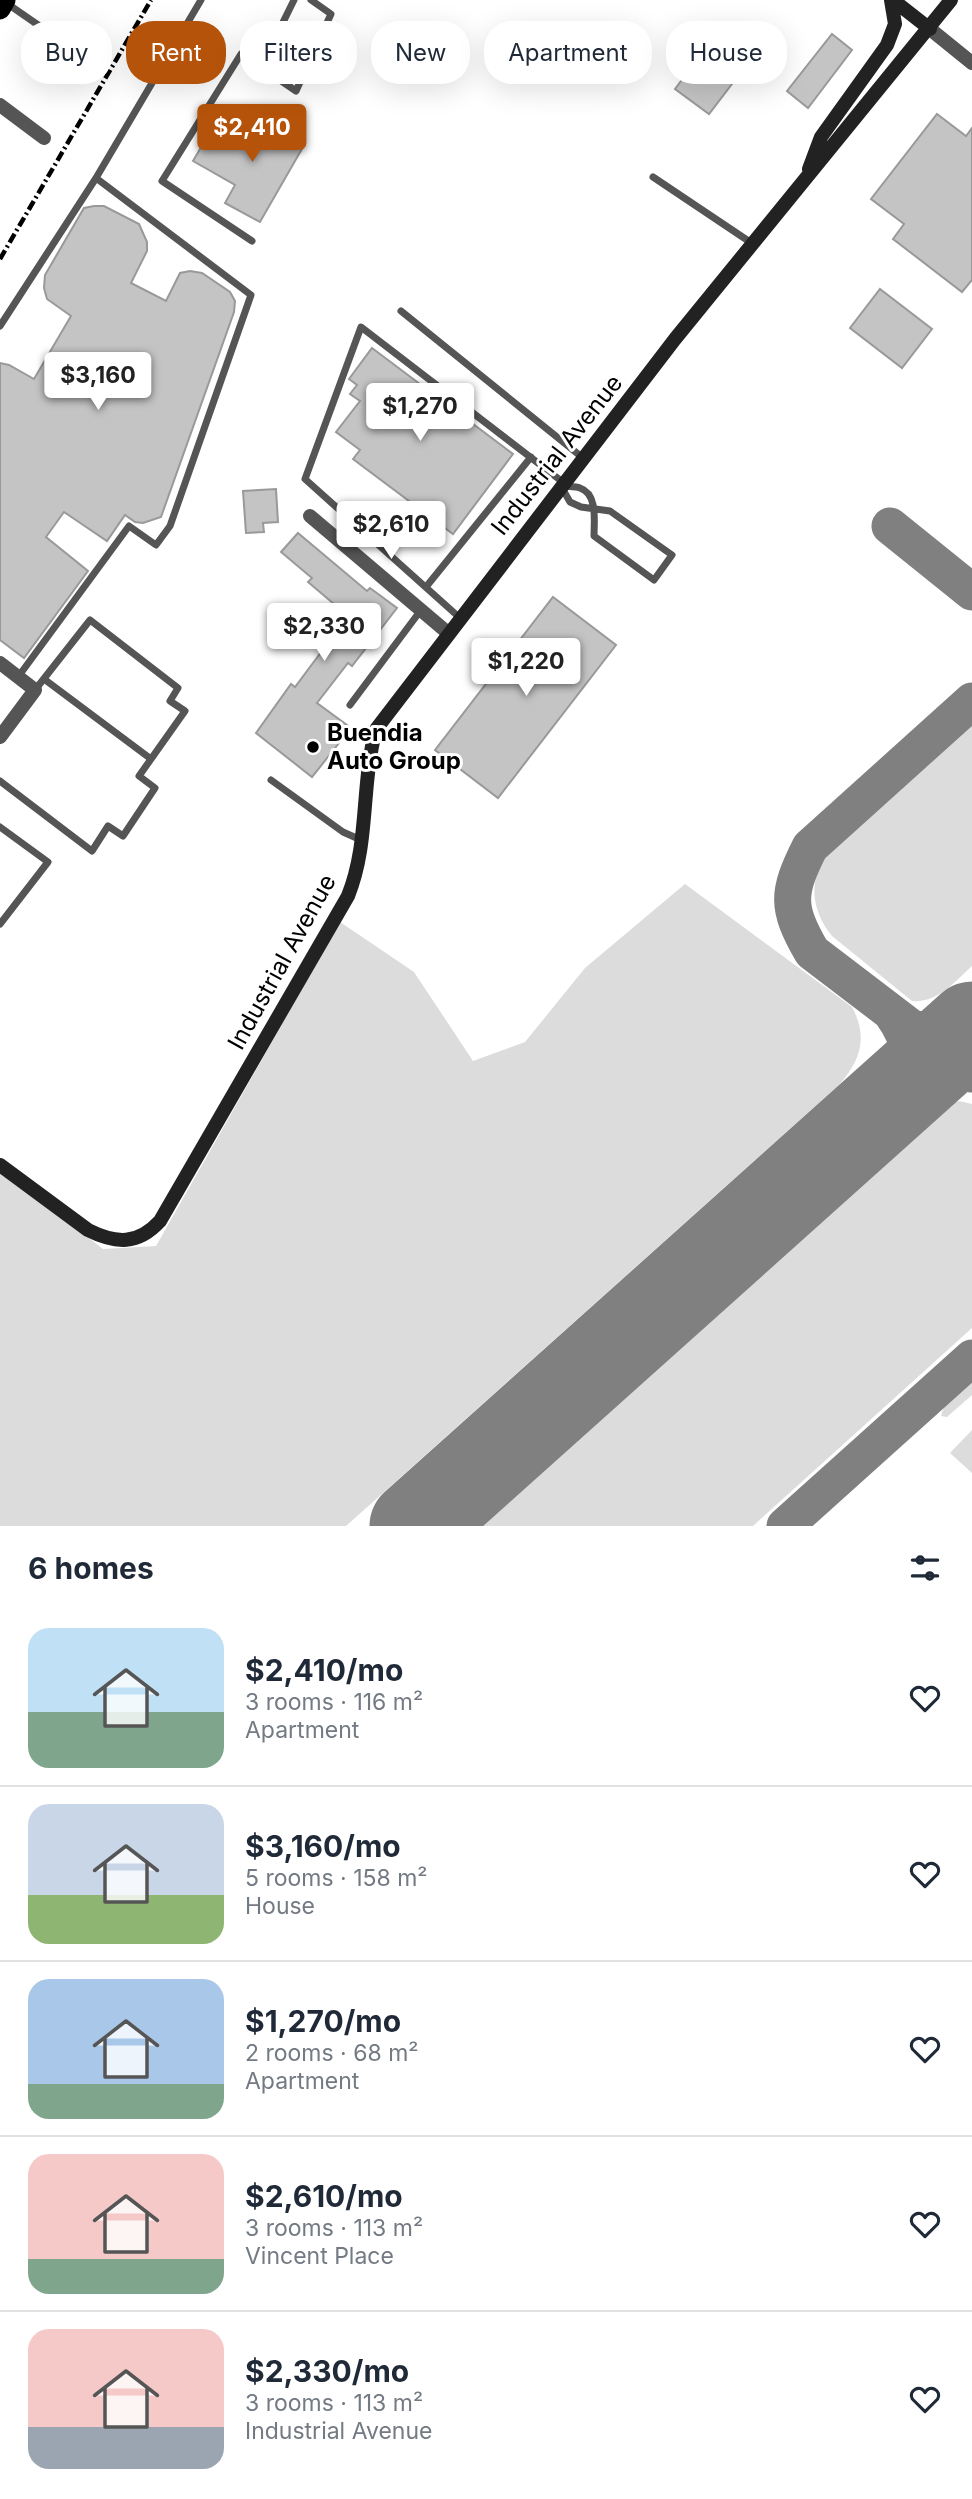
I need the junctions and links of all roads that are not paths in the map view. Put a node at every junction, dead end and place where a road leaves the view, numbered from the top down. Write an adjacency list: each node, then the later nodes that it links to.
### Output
1 (201, 0): 18 (lane)
2 (295, 0): 8 (lane)
3 (312, 0): 9 (lane)
4 (892, 0): 10 (street); 19 (street)
5 (951, 0): 10 (street, Industrial Avenue)
6 (3, 3): 7 (lane)
7 (30, 21)
8 (284, 21)
9 (328, 21)
10 (930, 29): 12 (street); 19 (street, Industrial Avenue)
11 (240, 56): 20 (lane)
12 (972, 63)
13 (286, 84): 14 (lane)
14 (299, 84)
15 (0, 105): 16 (street)
16 (44, 138)
17 (653, 177): 21 (lane)
18 (96, 178): 23 (lane); 34 (lane)
19 (804, 182): 21 (street, Industrial Avenue)
20 (252, 241)
21 (753, 244): 25 (street, Industrial Avenue)
22 (401, 311): 25 (lane)
23 (0, 326)
24 (531, 457): 26 (lane); 29 (lane); 29 (lane)
25 (583, 458): 26 (street, Industrial Avenue)
26 (563, 484): 27 (lane); 27 (lane); 31 (street, Industrial Avenue)
27 (594, 508): 27 (lane)
28 (310, 516): 30 (street)
29 (426, 587): 31 (lane)
30 (421, 610): 32 (street); 36 (lane)
31 (460, 618): 32 (street, Industrial Avenue)
32 (448, 633): 42 (street, Industrial Avenue)
33 (0, 663): 34 (street)
34 (18, 677): 35 (street)
35 (40, 685): 37 (street); 38 (lane); 38 (lane)
36 (350, 705)
37 (0, 737)
38 (151, 759): 40 (lane)
39 (271, 780): 42 (lane)
40 (0, 781)
41 (0, 827): 43 (lane)
42 (362, 841): 44 (street, Industrial Avenue)
43 (0, 924)
44 (0, 1165)

